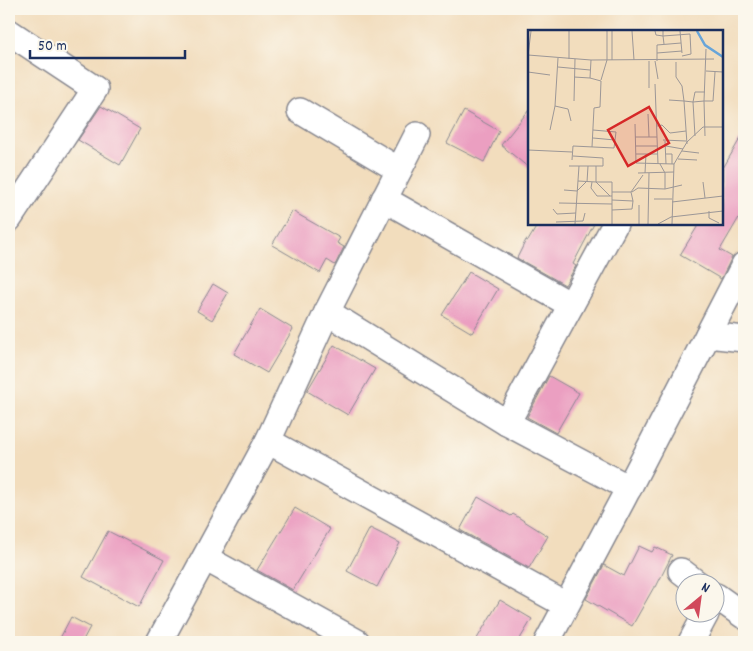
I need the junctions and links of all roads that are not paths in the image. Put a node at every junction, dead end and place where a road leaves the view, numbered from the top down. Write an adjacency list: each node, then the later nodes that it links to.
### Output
1 (9, 32): 5 (street)
2 (300, 111): 4 (street)
3 (417, 135): 4 (street)
4 (399, 170): 6 (street)
5 (17, 190): 7 (street)
6 (384, 198): 10 (street); 11 (street)
7 (9, 219)
8 (614, 225): 10 (street)
9 (744, 265): 12 (street)
10 (571, 305): 14 (street)
11 (327, 312): 14 (street); 15 (street)
12 (708, 336): 13 (street); 16 (street)
13 (744, 340)
14 (506, 423): 16 (street)
15 (268, 441): 17 (street); 19 (street)
16 (629, 488): 19 (street)
17 (205, 558): 22 (street); 23 (street)
18 (726, 603): 20 (street)
19 (566, 605): 24 (street)
20 (744, 616)
21 (701, 624): 25 (street)
22 (349, 640)
23 (160, 642)
24 (547, 642)
25 (691, 642)

